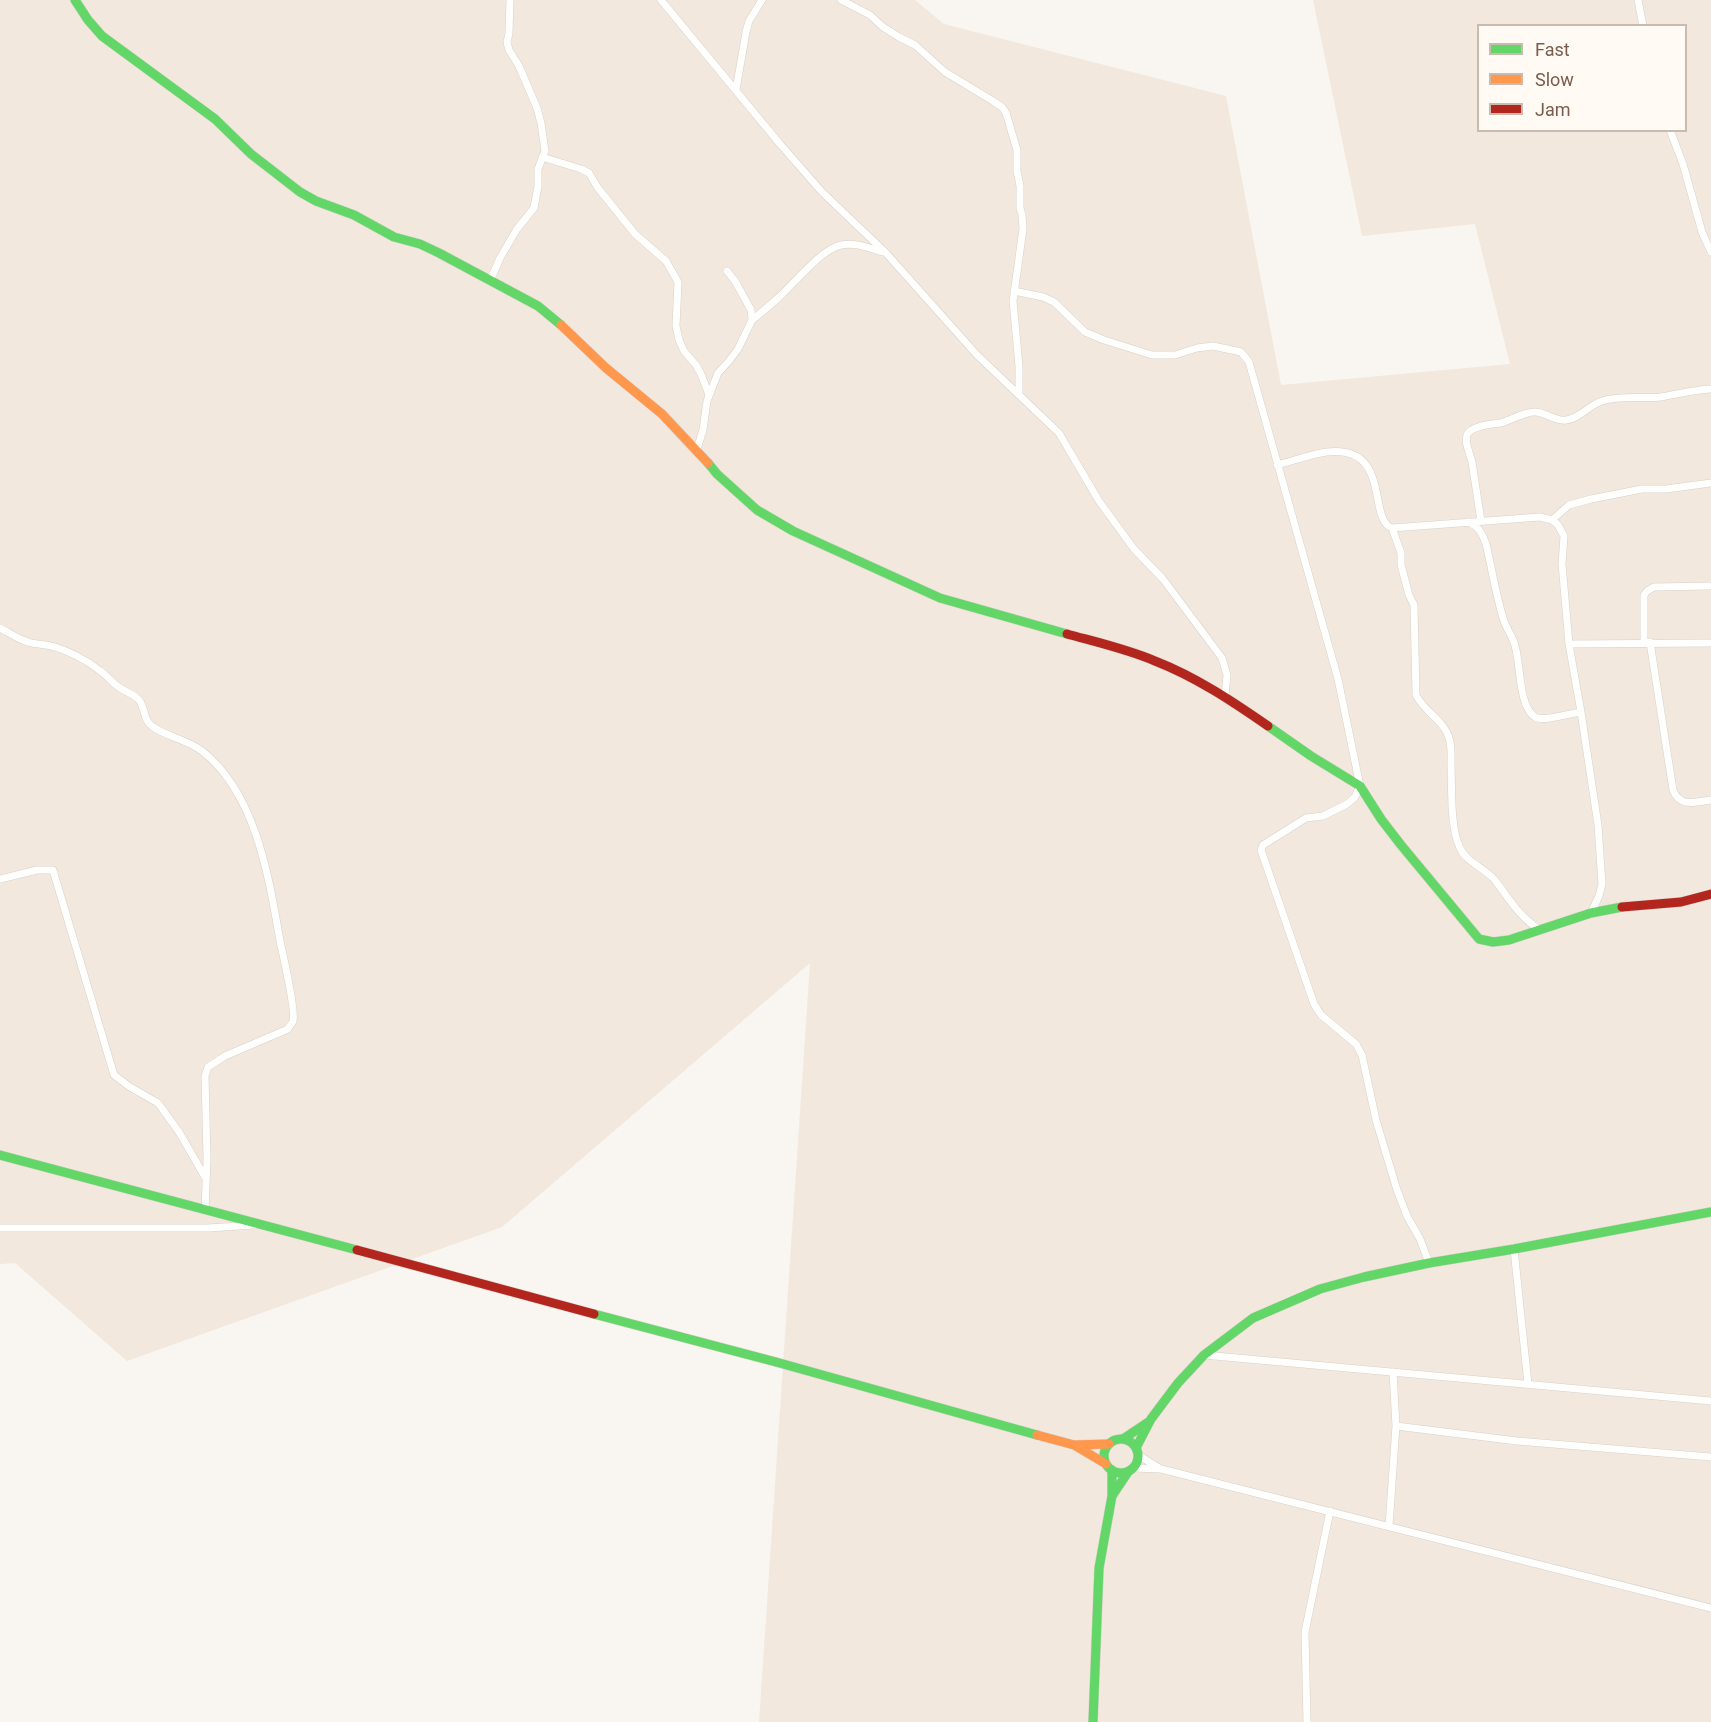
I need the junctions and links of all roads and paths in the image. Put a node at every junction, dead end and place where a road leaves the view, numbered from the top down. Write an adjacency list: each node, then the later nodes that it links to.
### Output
1 (75, 0): 14 (main road)
2 (510, 0): 10 (street)
3 (661, 0): 8 (street)
4 (762, 0): 8 (street)
5 (841, 0): 15 (street)
6 (1638, 0): 7 (street)
7 (1644, 24)
8 (736, 90): 12 (street)
9 (1671, 132): 11 (street)
10 (542, 157): 14 (street); 19 (street)
11 (1711, 252)
12 (886, 254): 16 (street); 18 (street)
13 (727, 272): 16 (street)
14 (490, 281): 20 (main road)
15 (1014, 291): 18 (street); 21 (street)
16 (752, 320): 19 (street)
17 (1711, 389): 23 (street)
18 (1019, 394): 32 (street)
19 (709, 395): 20 (street)
20 (697, 449): 32 (main road)
21 (1277, 465): 26 (street); 34 (street)
22 (1711, 483): 24 (street)
23 (1481, 520): 24 (street); 25 (street)
24 (1552, 520): 31 (street)
25 (1468, 522): 26 (street); 33 (street)
26 (1392, 528): 39 (street)
27 (1711, 586): 29 (street)
28 (0, 628): 41 (street)
29 (1647, 642): 30 (street); 31 (street); 35 (street)
30 (1711, 643)
31 (1569, 644): 33 (street)
32 (1225, 696): 34 (main road)
33 (1581, 712): 38 (street)
34 (1360, 786): 39 (main road); 47 (street)
35 (1711, 800)
36 (0, 879): 41 (street)
37 (1711, 894): 38 (main road)
38 (1591, 913): 39 (main road)
39 (1540, 930)
40 (0, 1155): 42 (main road)
41 (207, 1179): 42 (street)
42 (206, 1210): 44 (main road)
43 (1711, 1212): 46 (main road)
44 (260, 1225): 45 (street); 56 (main road)
45 (0, 1228)
46 (1514, 1249): 47 (main road); 50 (street)
47 (1430, 1263): 48 (main road)
48 (1204, 1355): 49 (street); 52 (main road)
49 (1394, 1372): 50 (street); 53 (street)
50 (1528, 1384): 51 (street)
51 (1711, 1401)
52 (1152, 1419): 54 (main road); 57 (main road)
53 (1396, 1426): 58 (street); 64 (street)
54 (1124, 1439): 55 (main road); 57 (main road)
55 (1109, 1444): 56 (main road); 59 (main road)
56 (1074, 1445): 59 (main road)
57 (1137, 1451): 60 (street); 61 (main road)
58 (1711, 1457)
59 (1109, 1467): 61 (main road); 62 (main road)
60 (1161, 1469): 61 (street); 63 (street)
61 (1131, 1470): 62 (main road)
62 (1112, 1496): 66 (main road)
63 (1330, 1511): 64 (street); 67 (street)
64 (1389, 1526): 65 (street)
65 (1711, 1608)
66 (1093, 1722)
67 (1307, 1722)

